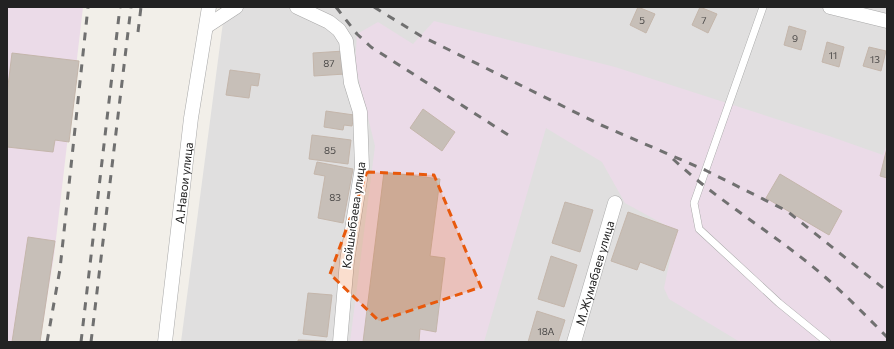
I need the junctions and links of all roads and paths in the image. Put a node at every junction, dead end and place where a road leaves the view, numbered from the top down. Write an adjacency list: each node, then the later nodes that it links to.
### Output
1 (209, 7): 7 (street, А.Навои улица)
2 (236, 7): 7 (street)
3 (297, 7): 10 (street, Койшыбаева улица)
4 (763, 7): 12 (lane)
5 (830, 7): 6 (street)
6 (887, 21)
7 (207, 26): 9 (street, А.Навои улица)
8 (615, 203): 11 (street, М.Жумабаев улица)
9 (165, 342)
10 (340, 342)
11 (574, 342)
12 (827, 342)

